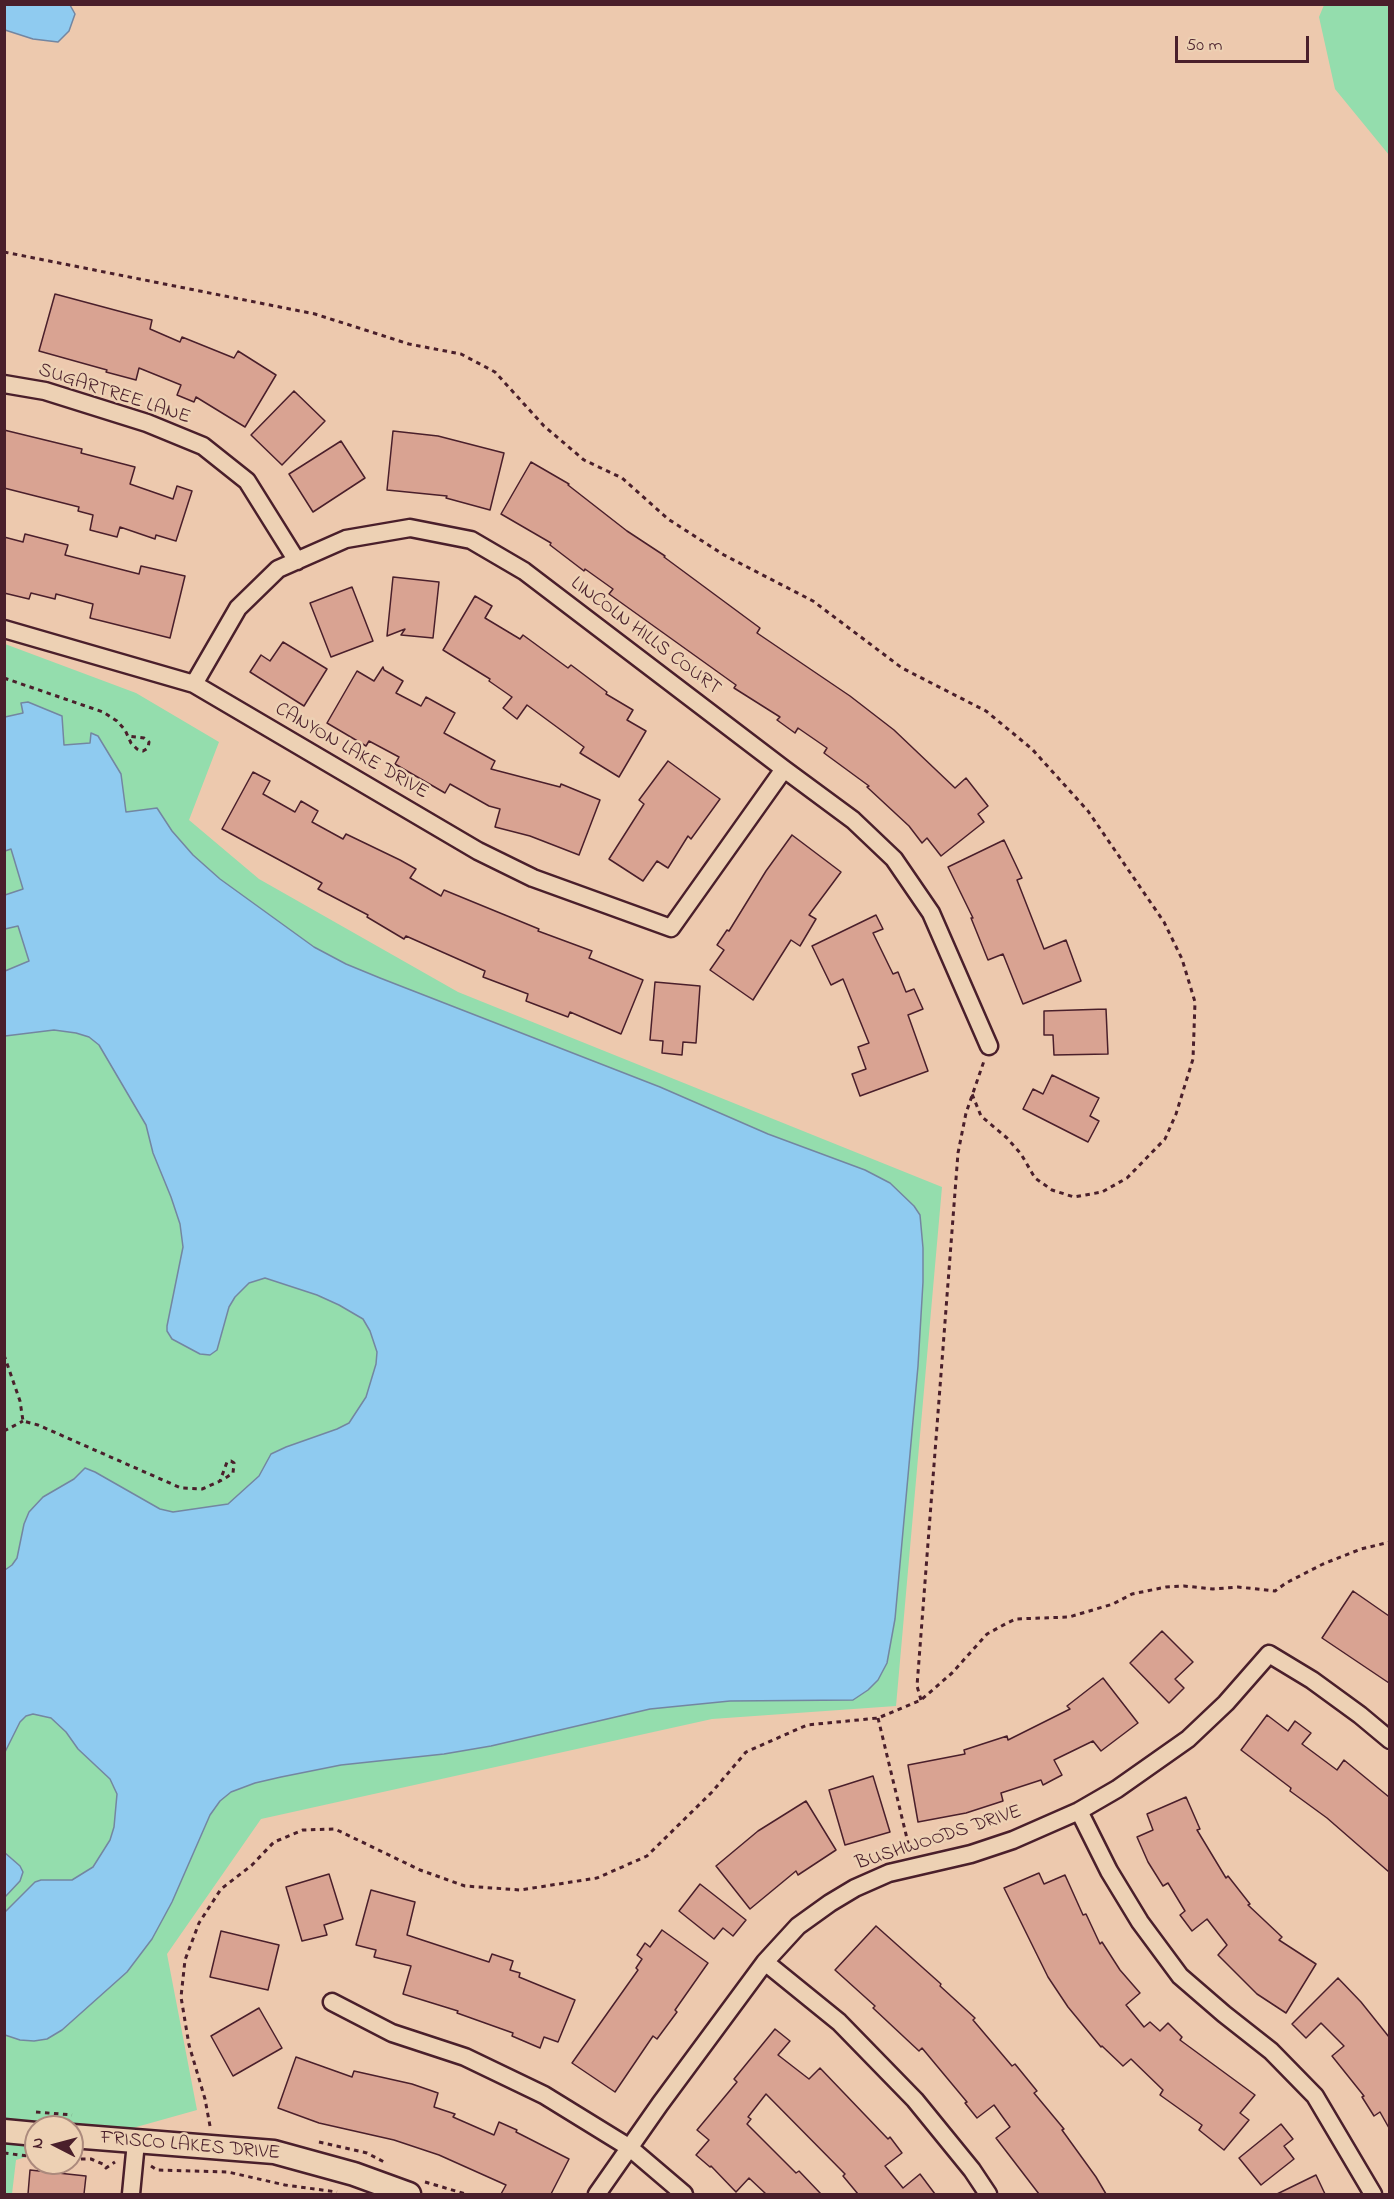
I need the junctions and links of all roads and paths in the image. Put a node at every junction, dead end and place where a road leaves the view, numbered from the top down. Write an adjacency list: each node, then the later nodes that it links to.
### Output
1 (4, 252): 10 (path)
2 (4, 384): 3 (street, SUGARTREE LANE)
3 (297, 561): 6 (street, LINCOLN HILLS COURT); 8 (street, LINCOLN HILLS COURT)
4 (4, 629): 6 (street, CANYON LAKE DRIVE)
5 (4, 678): 7 (path)
6 (194, 684): 8 (street, CANYON LAKE DRIVE)
7 (128, 735): 7 (path)
8 (784, 770): 9 (street, LINCOLN HILLS COURT)
9 (989, 1046): 10 (path)
10 (972, 1094): 16 (path)
11 (4, 1355): 12 (path)
12 (23, 1421): 13 (path); 14 (path)
13 (4, 1431)
14 (220, 1481): 14 (path)
15 (1389, 1542): 16 (path)
16 (921, 1700): 17 (path)
17 (878, 1718): 20 (path); 25 (path)
18 (1389, 1740): 19 (street, BUSHWOODS DRIVE)
19 (1079, 1811): 20 (street, BUSHWOODS DRIVE); 42 (street)
20 (914, 1868): 21 (street, BUSHWOODS DRIVE)
21 (765, 1962): 30 (street, BUSHWOODS DRIVE); 41 (street)
22 (332, 2002): 30 (street)
23 (28, 2112): 24 (path)
24 (38, 2115)
25 (210, 2126)
26 (84, 2129): 29 (street, FRISCO LAKES DRIVE)
27 (4, 2131): 28 (street)
28 (24, 2133)
29 (136, 2142): 37 (street); 38 (street, FRISCO LAKES DRIVE)
30 (630, 2148): 39 (street, BUSHWOODS DRIVE); 40 (street)
31 (4, 2154): 32 (path)
32 (24, 2156)
33 (84, 2159): 34 (path)
34 (115, 2162)
35 (151, 2166): 36 (path)
36 (339, 2192)
37 (131, 2194)
38 (409, 2194)
39 (597, 2194)
40 (684, 2194)
41 (988, 2194)
42 (1373, 2194)

